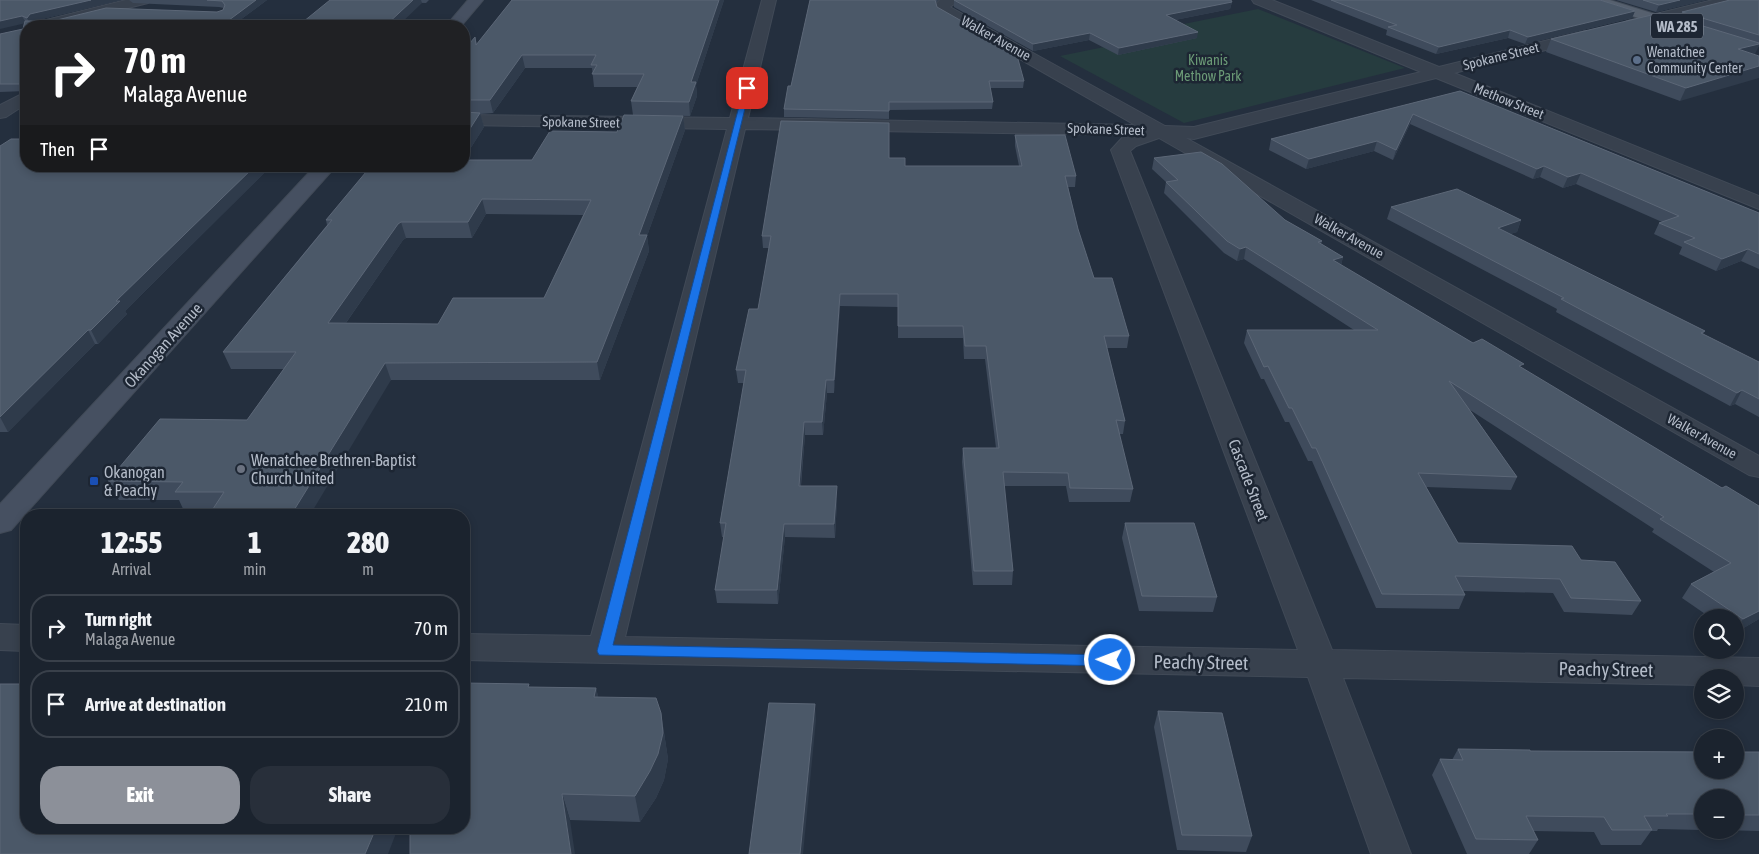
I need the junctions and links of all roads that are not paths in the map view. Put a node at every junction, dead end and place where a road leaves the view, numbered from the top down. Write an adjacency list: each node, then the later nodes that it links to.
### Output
1 (143, 0): 8 (street)
2 (476, 0): 12 (street)
3 (769, 0): 21 (street)
4 (1260, 0): 16 (street, Methow Street)
5 (1595, 0): 10 (main road, WA 285)
6 (1731, 0): 10 (street)
7 (948, 2): 22 (street, Walker Avenue)
8 (108, 9): 9 (street); 11 (street)
9 (154, 10)
10 (1655, 18): 13 (street); 14 (main road, WA 285)
11 (63, 20)
12 (458, 20)
13 (1617, 28)
14 (1693, 30)
15 (1598, 32): 16 (street, Spokane Street)
16 (1437, 72): 22 (street, Spokane Street); 24 (street, Methow Street)
17 (20, 100): 18 (street)
18 (0, 114): 19 (street)
19 (20, 115)
20 (470, 120): 21 (street, Spokane Street)
21 (738, 124): 22 (street, Spokane Street); 30 (street)
22 (1162, 131): 25 (street, Walker Avenue); 31 (street, Cascade Street)
23 (321, 172): 26 (street, Okanogan Avenue)
24 (1759, 203)
25 (1759, 468)
26 (0, 523)
27 (0, 637): 28 (street)
28 (20, 638)
29 (470, 647): 30 (street, Peachy Street)
30 (604, 651): 31 (street, Peachy Street)
31 (1321, 665): 32 (street, Peachy Street); 33 (street, Cascade Street)
32 (1759, 672)
33 (1391, 854)

